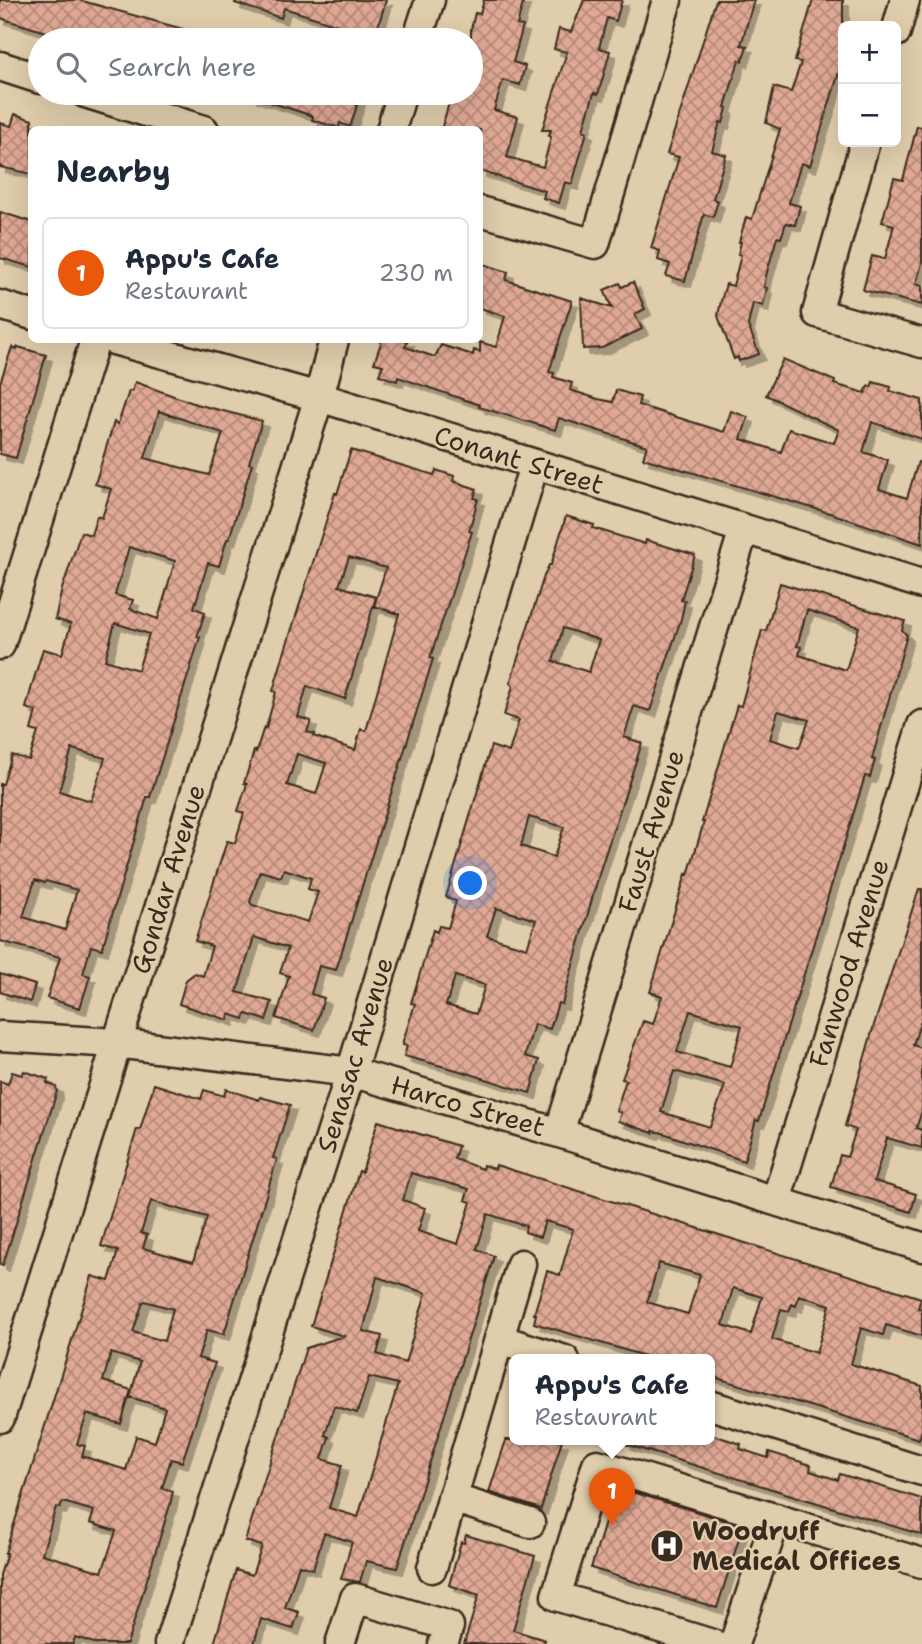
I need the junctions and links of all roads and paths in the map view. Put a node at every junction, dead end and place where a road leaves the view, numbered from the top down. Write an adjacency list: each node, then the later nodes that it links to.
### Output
1 (430, 0): 5 (street)
2 (667, 0): 13 (street)
3 (905, 0): 4 (street)
4 (899, 21)
5 (421, 28)
6 (0, 66): 7 (street)
7 (28, 75)
8 (124, 105): 10 (street)
9 (398, 105): 11 (street)
10 (191, 126)
11 (391, 126)
12 (864, 147): 19 (street)
13 (483, 213)
14 (0, 305): 15 (street)
15 (28, 314)
16 (94, 343): 24 (street)
17 (125, 343): 20 (street, Conant Street)
18 (333, 343): 20 (street, Gondar Avenue)
19 (919, 343)
20 (319, 397): 21 (street, Conant Street); 27 (street, Gondar Avenue)
21 (534, 465): 22 (street, Conant Street); 28 (street, Senasac Avenue)
22 (744, 529): 23 (street, Conant Street); 29 (street, Faust Avenue)
23 (922, 584)
24 (0, 645)
25 (922, 725): 30 (street, Fanwood Avenue)
26 (0, 1035): 27 (street, Harco Street)
27 (116, 1043): 28 (street, Harco Street); 36 (street, Gondar Avenue)
28 (351, 1072): 29 (street, Harco Street); 43 (street, Senasac Avenue)
29 (559, 1133): 30 (street, Harco Street)
30 (776, 1201): 31 (street, Harco Street)
31 (922, 1247)
32 (521, 1264): 33 (street)
33 (499, 1339): 34 (street); 38 (street)
34 (546, 1354)
35 (715, 1407): 37 (street)
36 (0, 1418)
37 (922, 1471)
38 (452, 1498): 40 (street); 42 (street)
39 (776, 1518): 41 (street); 46 (street); 47 (street)
40 (530, 1523)
41 (922, 1563)
42 (432, 1568)
43 (169, 1644)
44 (340, 1644): 45 (street)
45 (443, 1644)
46 (712, 1644)
47 (734, 1644)

